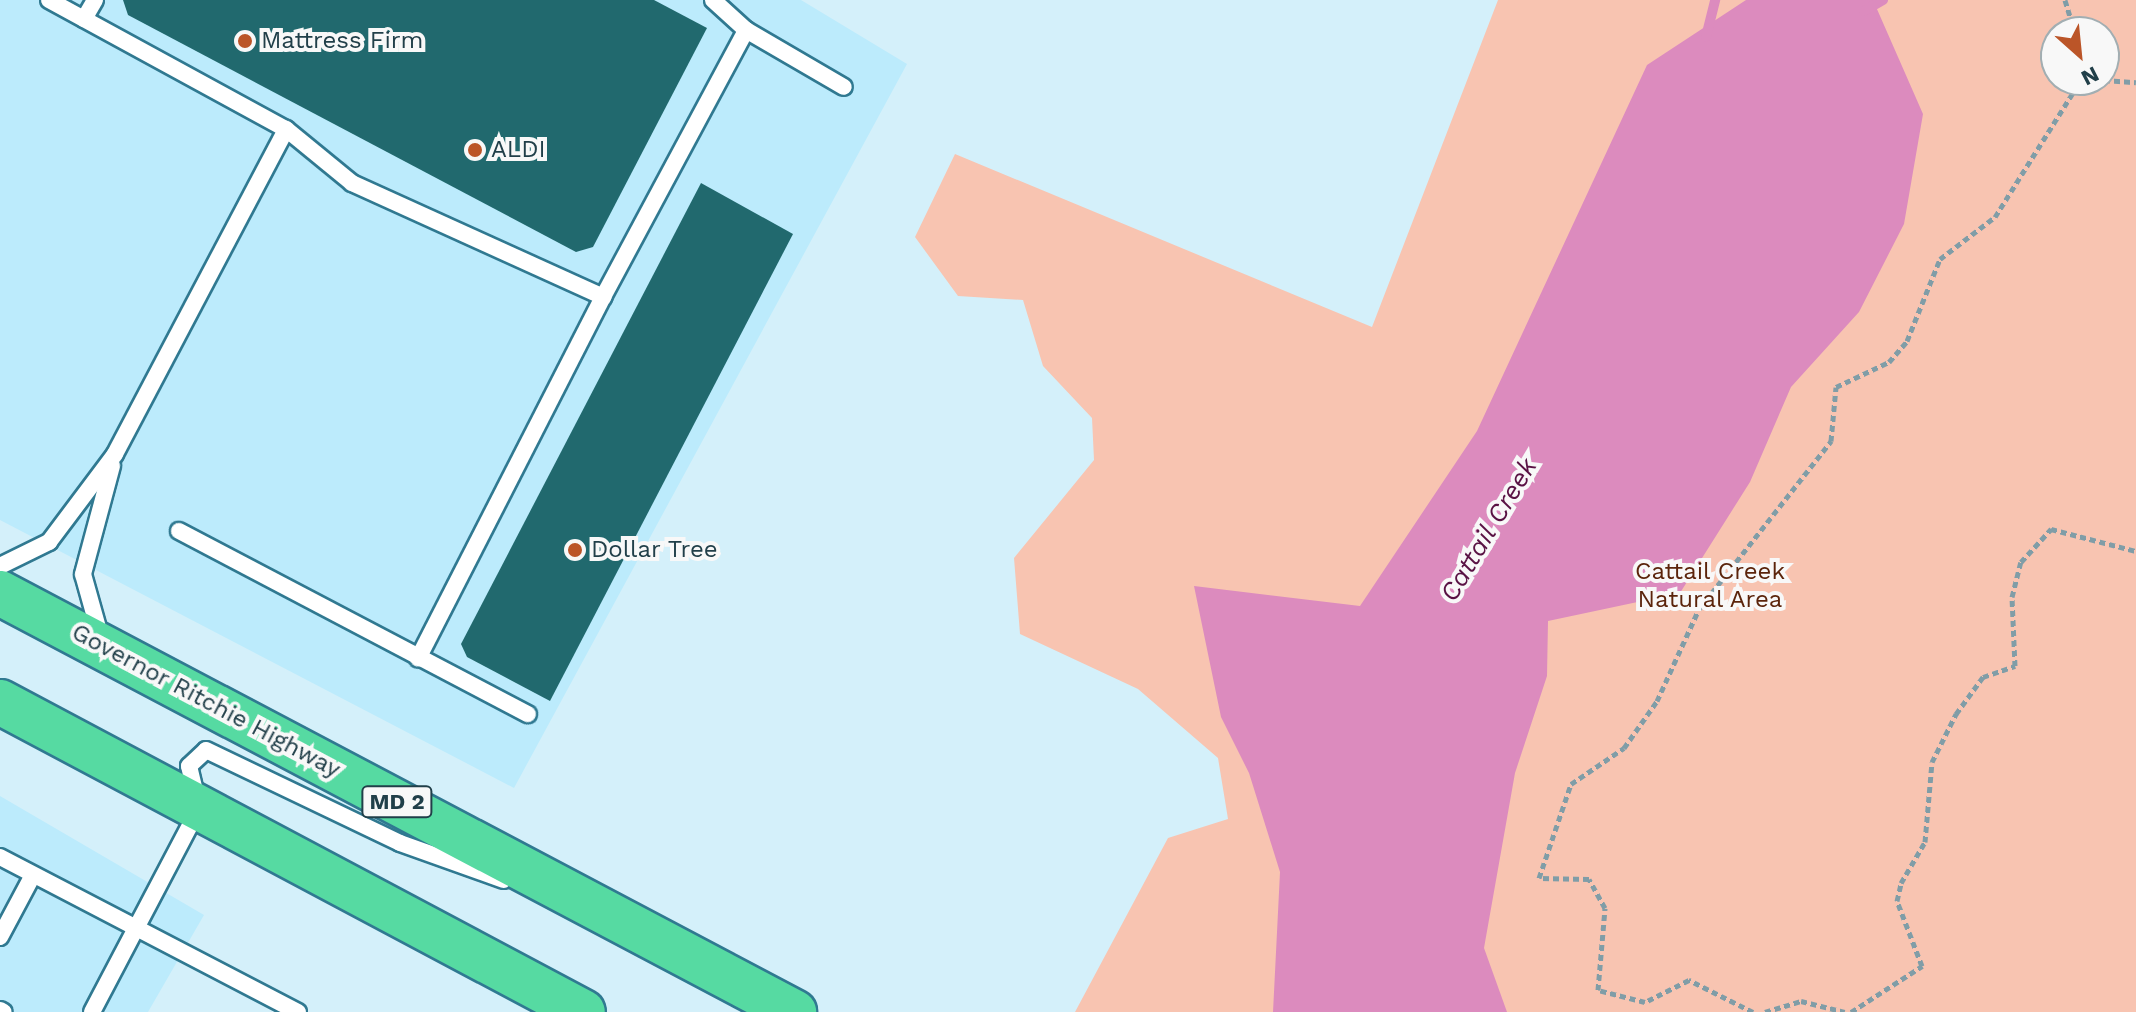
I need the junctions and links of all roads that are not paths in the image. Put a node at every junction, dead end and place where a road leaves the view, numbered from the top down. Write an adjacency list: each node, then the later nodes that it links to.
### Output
1 (49, 0): 4 (lane)
2 (95, 0): 4 (lane)
3 (713, 0): 5 (lane)
4 (84, 19): 7 (lane)
5 (746, 30): 6 (lane); 8 (lane)
6 (844, 87)
7 (286, 129): 8 (lane); 9 (lane)
8 (603, 297): 14 (lane)
9 (115, 454): 11 (lane); 13 (lane)
10 (179, 531): 14 (lane)
11 (0, 566)
12 (0, 593): 13 (highway, Governor Ritchie Highway / MD 2)
13 (113, 653): 20 (highway, Governor Ritchie Highway / MD 2)
14 (418, 658): 16 (lane)
15 (0, 702): 17 (highway)
16 (528, 714)
17 (199, 808): 20 (lane); 21 (lane); 25 (highway)
18 (0, 857): 19 (lane)
19 (33, 875): 21 (lane); 22 (lane)
20 (626, 923): 26 (highway, Governor Ritchie Highway / MD 2)
21 (138, 931): 23 (lane); 24 (lane)
22 (0, 937)
23 (92, 1012)
24 (298, 1012)
25 (583, 1012)
26 (794, 1012)

